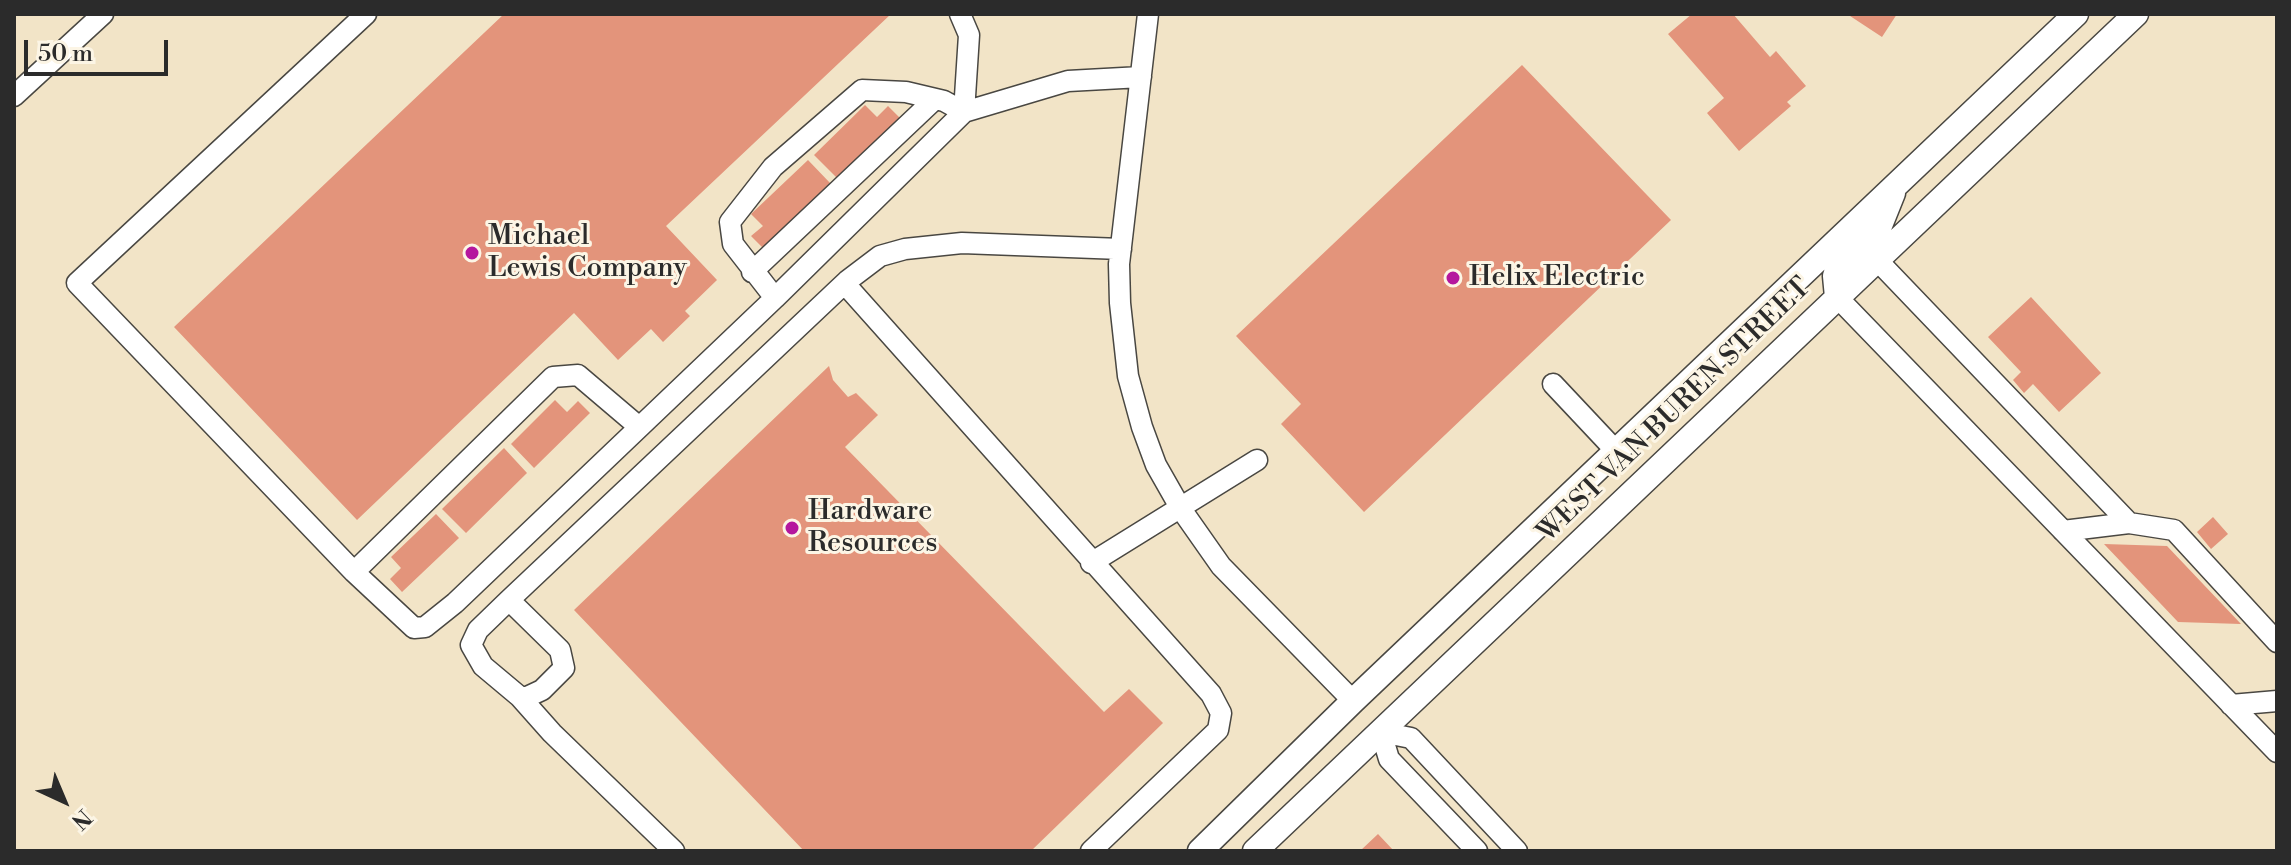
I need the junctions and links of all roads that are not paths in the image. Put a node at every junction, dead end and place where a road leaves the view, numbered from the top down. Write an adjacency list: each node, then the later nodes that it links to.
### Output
1 (103, 14): 8 (street)
2 (366, 14): 26 (street)
3 (960, 14): 10 (street)
4 (1148, 14): 7 (street)
5 (2076, 14): 11 (main road, WEST VAN BUREN STREET)
6 (2136, 14): 13 (main road, WEST VAN BUREN STREET)
7 (1141, 77): 10 (street); 12 (street)
8 (14, 96)
9 (935, 99): 10 (street); 14 (street); 14 (street)
10 (964, 112): 17 (street)
11 (1895, 186): 16 (main road); 20 (main road, WEST VAN BUREN STREET)
12 (1121, 249): 15 (street); 22 (street)
13 (1877, 260): 16 (main road, WEST VAN BUREN STREET); 23 (street)
14 (752, 272): 17 (street)
15 (845, 284): 25 (street); 27 (street)
16 (1837, 297): 24 (street); 33 (main road, WEST VAN BUREN STREET)
17 (775, 298): 19 (street)
18 (1553, 384): 20 (street)
19 (638, 426): 26 (street); 26 (street)
20 (1616, 451): 30 (main road, WEST VAN BUREN STREET)
21 (1257, 460): 22 (street)
22 (1181, 509): 25 (street); 30 (street)
23 (2129, 523): 24 (street); 28 (street)
24 (2063, 531): 32 (street)
25 (1091, 563): 36 (street)
26 (354, 572)
27 (509, 600): 29 (street); 29 (street)
28 (2277, 642)
29 (520, 697): 35 (street)
30 (1353, 701): 33 (main road); 37 (main road, WEST VAN BUREN STREET)
31 (2277, 701): 32 (street)
32 (2231, 705): 34 (street)
33 (1381, 732): 38 (main road, WEST VAN BUREN STREET); 39 (street); 40 (street)
34 (2277, 752)
35 (674, 851)
36 (1091, 851)
37 (1200, 851)
38 (1255, 851)
39 (1477, 851)
40 (1517, 851)

